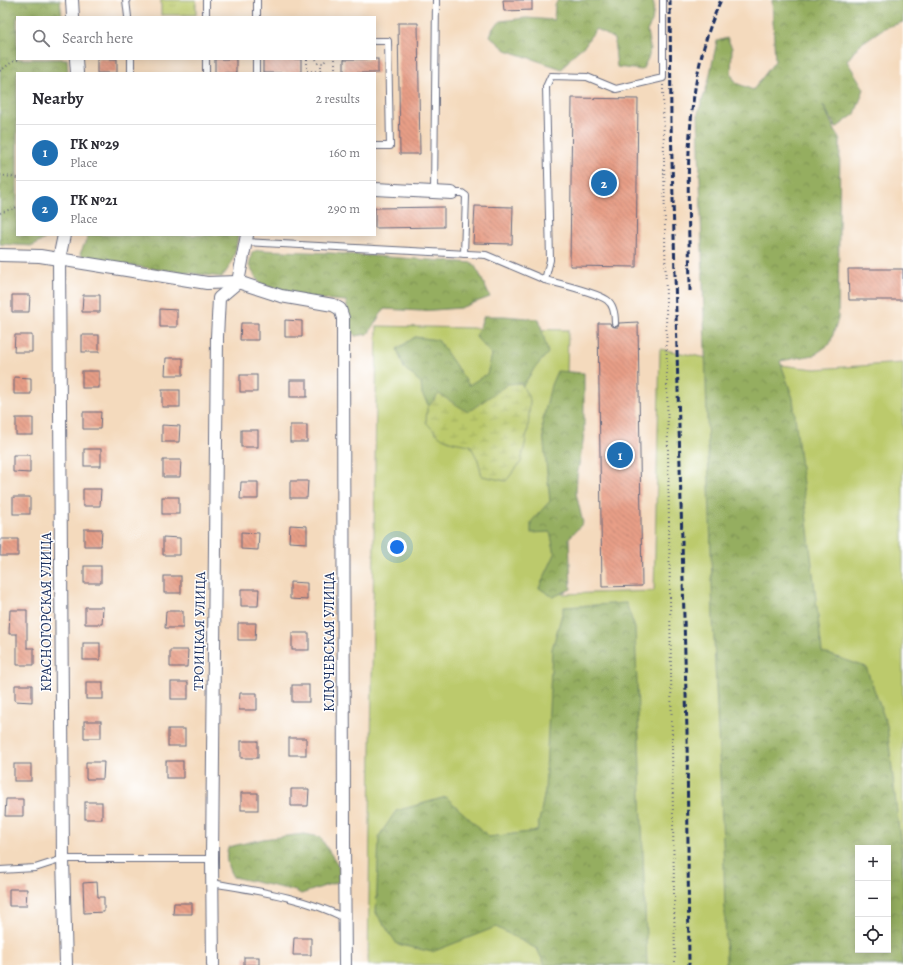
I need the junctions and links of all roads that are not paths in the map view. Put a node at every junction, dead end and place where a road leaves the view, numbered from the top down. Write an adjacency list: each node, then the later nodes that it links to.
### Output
1 (72, 0): 7 (street)
2 (126, 0): 8 (lane)
3 (206, 0): 9 (lane)
4 (258, 0): 10 (lane)
5 (436, 0): 22 (lane)
6 (663, 0): 29 (lane)
7 (73, 16)
8 (128, 16)
9 (206, 16)
10 (257, 16)
11 (376, 41): 20 (lane)
12 (76, 60): 16 (street)
13 (131, 60): 17 (lane)
14 (206, 60): 18 (lane)
15 (256, 60): 19 (lane)
16 (77, 72)
17 (132, 72)
18 (206, 72)
19 (256, 72)
20 (376, 146)
21 (376, 189): 22 (street)
22 (434, 192): 23 (street)
23 (452, 193): 26 (lane)
24 (64, 236): 28 (street, КРАСНОГОРСКАЯ УЛИЦА)
25 (247, 239): 26 (lane); 30 (street)
26 (464, 254): 29 (lane)
27 (0, 256): 28 (street)
28 (59, 259): 30 (street); 32 (street, КРАСНОГОРСКАЯ УЛИЦА)
29 (545, 280): 31 (lane)
30 (238, 282): 33 (street, ТРОИЦКАЯ УЛИЦА); 36 (street, КЛЮЧЕВСКАЯ УЛИЦА)
31 (615, 323)
32 (63, 859): 33 (lane); 34 (lane); 37 (street, КРАСНОГОРСКАЯ УЛИЦА)
33 (212, 859): 35 (street, ТРОИЦКАЯ УЛИЦА)
34 (0, 870)
35 (212, 883): 36 (lane); 38 (street, ТРОИЦКАЯ УЛИЦА)
36 (345, 918): 39 (street, КЛЮЧЕВСКАЯ УЛИЦА)
37 (66, 965)
38 (213, 965)
39 (345, 965)

